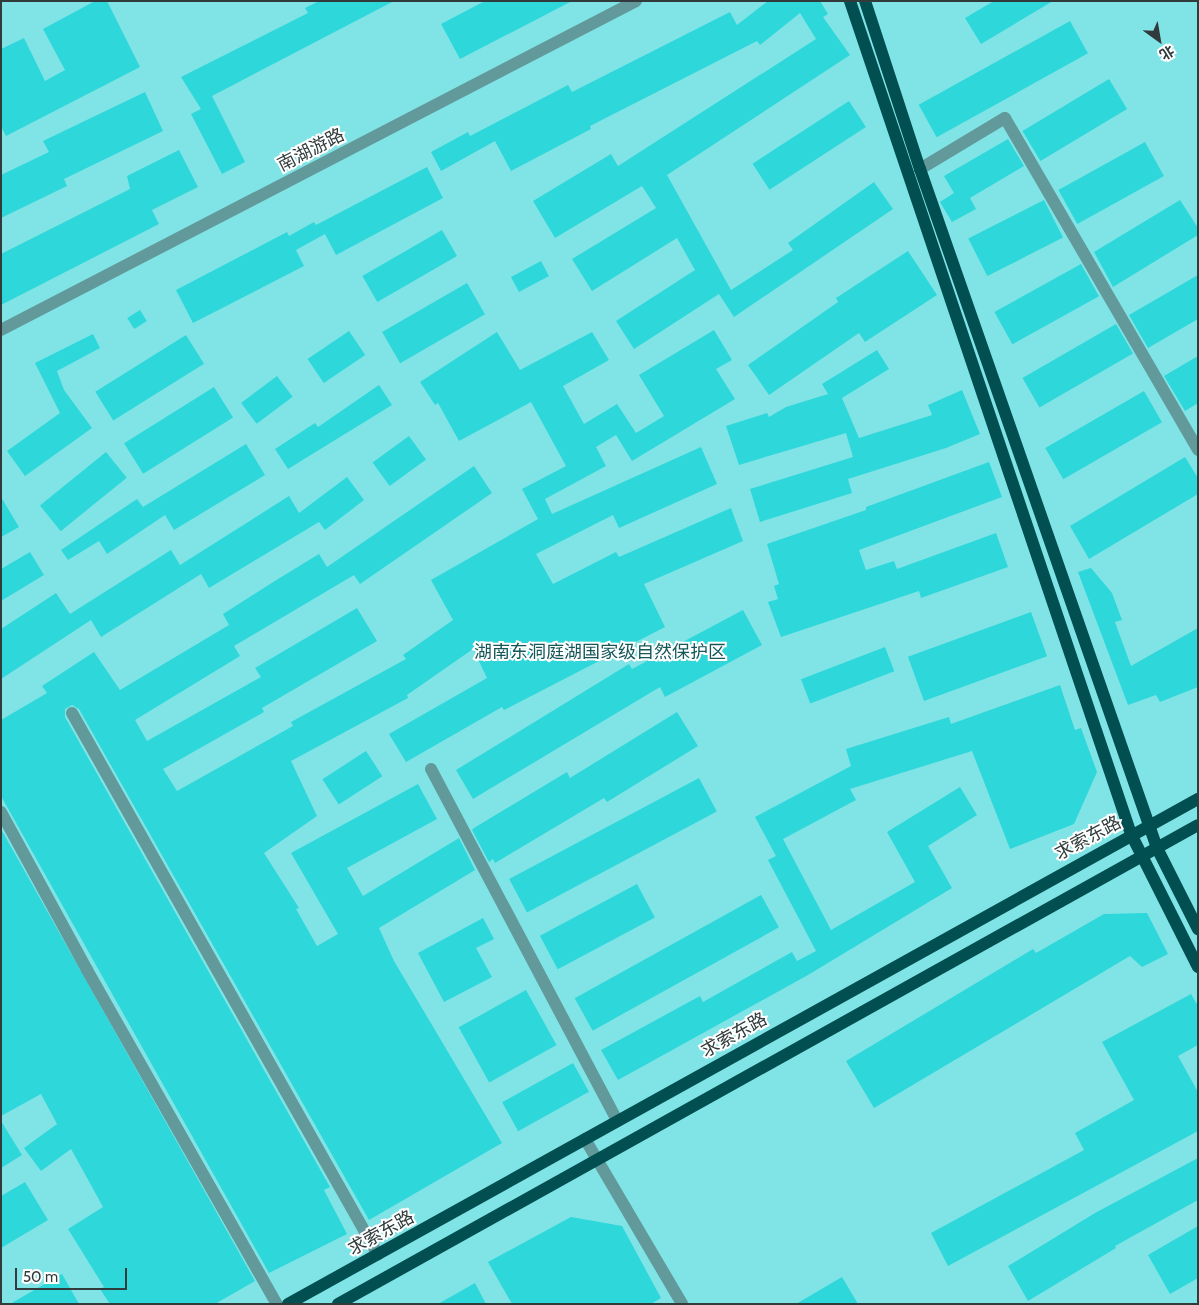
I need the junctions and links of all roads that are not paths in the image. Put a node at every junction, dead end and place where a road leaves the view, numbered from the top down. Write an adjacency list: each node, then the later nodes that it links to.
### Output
1 (636, 1): 5 (street, 南湖游路)
2 (850, 1): 13 (main road)
3 (866, 1): 4 (main road)
4 (920, 169): 6 (street); 12 (main road)
5 (1, 330)
6 (1198, 450)
7 (72, 713): 21 (street)
8 (432, 769): 18 (street)
9 (1198, 798): 12 (main road, 求索东路)
10 (1, 812): 22 (street)
11 (1198, 825): 14 (main road)
12 (1149, 826): 13 (main road, 求索东路); 14 (main road)
13 (1131, 834): 15 (main road); 18 (main road, 求索东路)
14 (1157, 848): 15 (main road); 16 (main road)
15 (1142, 856): 17 (main road); 20 (main road)
16 (1198, 929)
17 (1198, 967)
18 (617, 1121): 19 (main road, 求索东路)
19 (584, 1139): 20 (street); 21 (main road, 求索东路)
20 (596, 1160): 24 (main road); 25 (street)
21 (378, 1255): 23 (main road, 求索东路)
22 (277, 1304)
23 (288, 1304)
24 (338, 1304)
25 (682, 1304)

